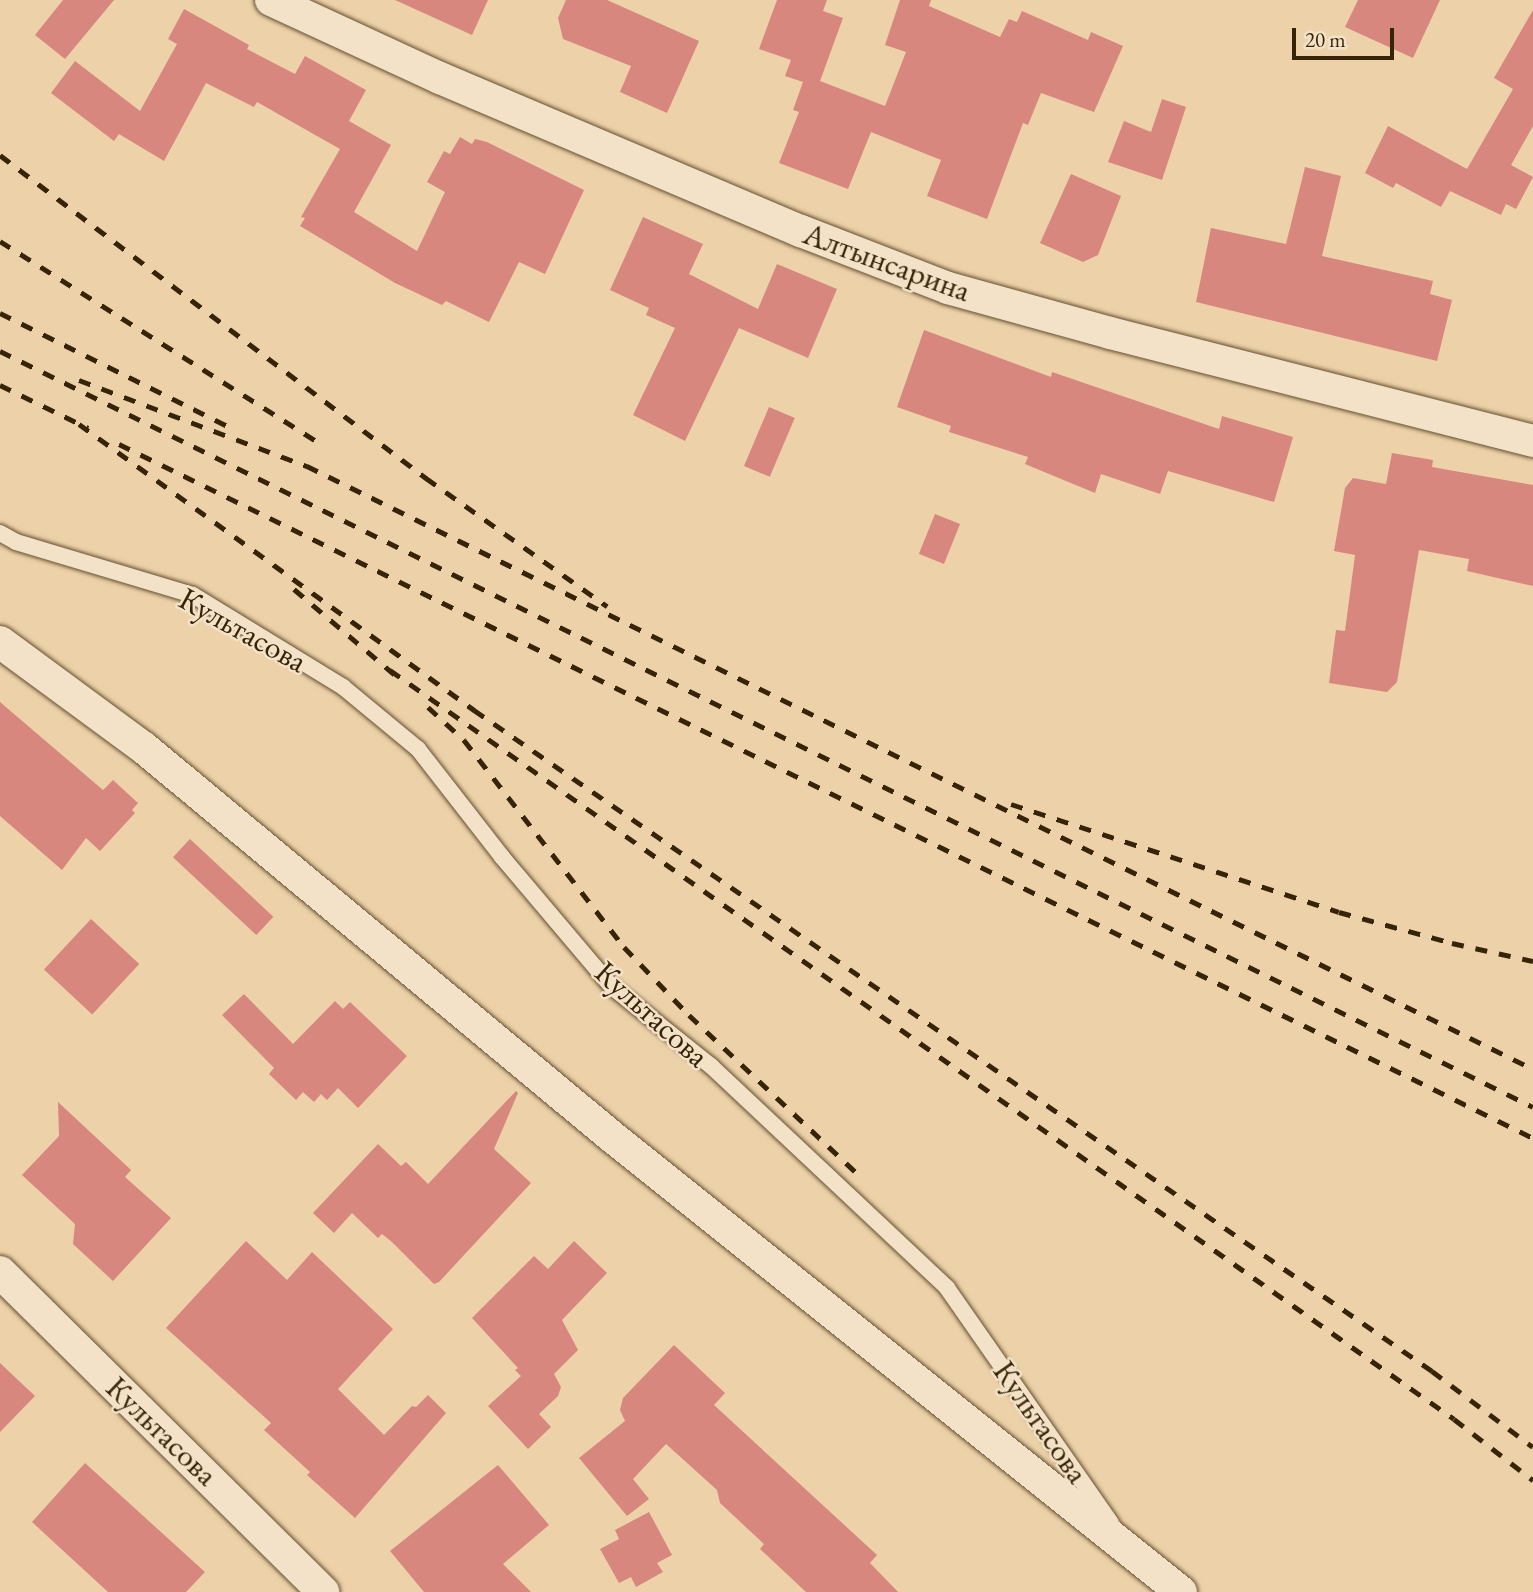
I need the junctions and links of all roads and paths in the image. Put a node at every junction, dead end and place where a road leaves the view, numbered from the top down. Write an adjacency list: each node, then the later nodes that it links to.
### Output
1 (271, 0): 2 (street, Алтынсарина)
2 (1533, 440)
3 (0, 533): 6 (lane, Культасова)
4 (0, 642): 6 (street)
5 (0, 1272): 7 (street, Культасова)
6 (1128, 1548): 8 (street, Культасова)
7 (323, 1592)
8 (1181, 1592)

